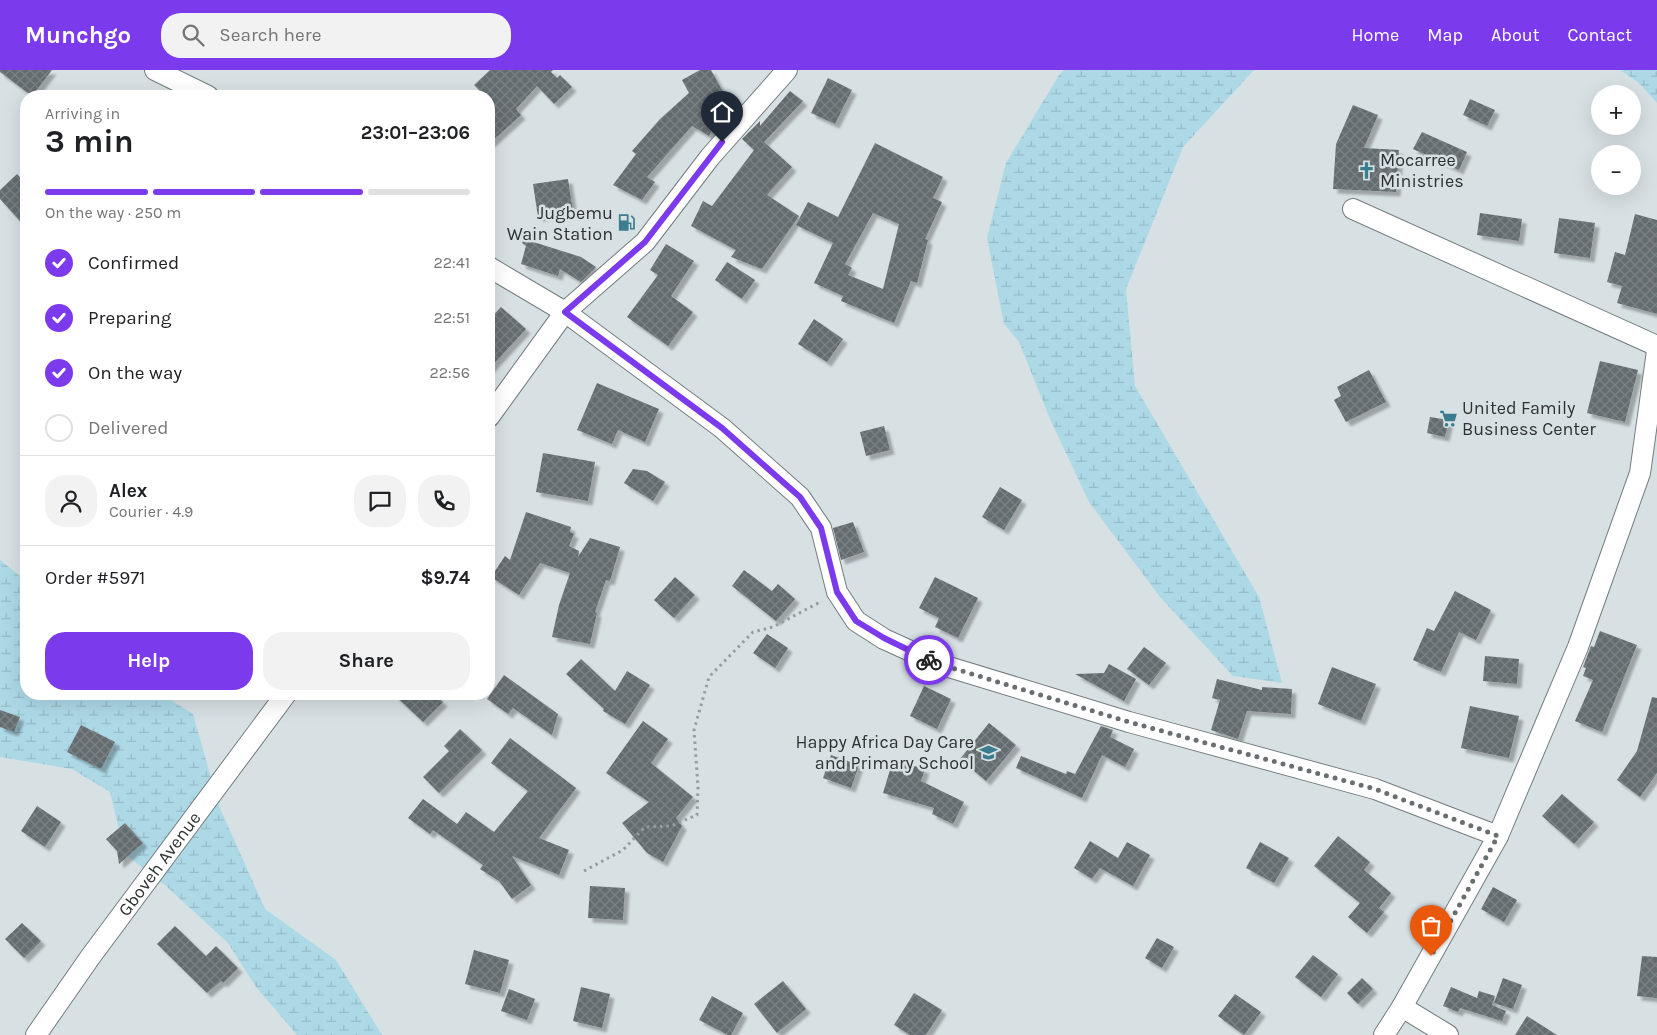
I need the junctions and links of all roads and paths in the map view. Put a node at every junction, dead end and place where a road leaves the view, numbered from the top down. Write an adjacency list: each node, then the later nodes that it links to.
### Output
1 (155, 70): 3 (street)
2 (787, 70): 6 (street)
3 (196, 90)
4 (1353, 209): 7 (street)
5 (495, 271): 6 (street)
6 (565, 312): 9 (street); 10 (street)
7 (1657, 346)
8 (1657, 350): 12 (street)
9 (495, 410)
10 (837, 592): 12 (street); 13 (path)
11 (282, 700): 15 (street, Gboveh Avenue)
12 (1498, 836): 14 (street)
13 (584, 871)
14 (1402, 1008): 16 (street); 17 (street)
15 (36, 1035)
16 (1384, 1035)
17 (1448, 1035)

